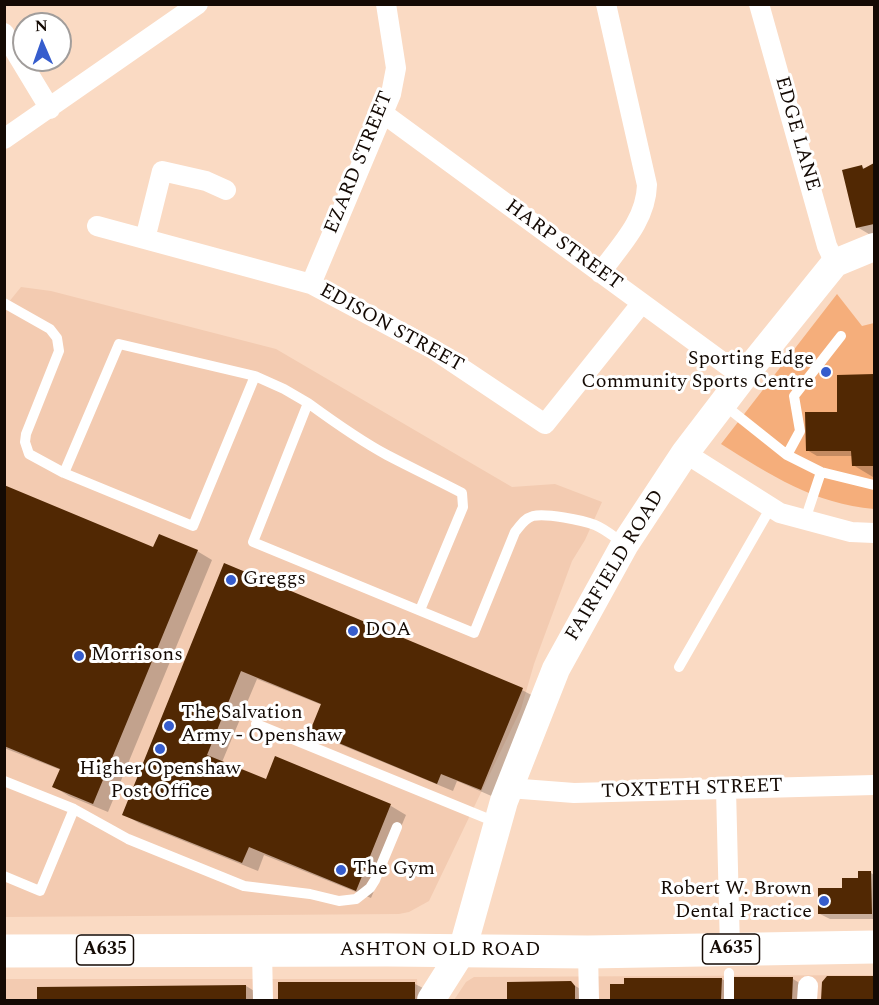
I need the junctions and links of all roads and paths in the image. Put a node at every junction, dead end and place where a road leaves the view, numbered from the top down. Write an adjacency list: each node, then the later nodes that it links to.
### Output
1 (198, 4): 6 (street)
2 (386, 4): 7 (street, EZARD STREET)
3 (606, 4): 14 (street)
4 (759, 4): 13 (street, EDGE LANE)
5 (4, 33): 6 (street)
6 (50, 109): 8 (street)
7 (384, 114): 14 (street, HARP STREET); 15 (street, EZARD STREET)
8 (4, 139)
9 (226, 190): 11 (street)
10 (97, 226): 11 (street, EDISON STREET)
11 (145, 239): 15 (street, EDISON STREET)
12 (874, 247): 13 (street, FAIRFIELD ROAD)
13 (835, 263): 20 (street, FAIRFIELD ROAD)
14 (600, 273): 17 (street, HARP STREET)
15 (311, 284): 17 (street, EDISON STREET)
16 (4, 303): 26 (lane)
17 (641, 304): 20 (street, HARP STREET)
18 (841, 336): 24 (lane)
19 (255, 376): 22 (lane); 26 (lane); 26 (lane)
20 (743, 377): 21 (street, FAIRFIELD ROAD)
21 (723, 403): 23 (street, FAIRFIELD ROAD); 24 (lane)
22 (308, 404): 32 (lane); 32 (lane)
23 (686, 453): 28 (street); 31 (street, FAIRFIELD ROAD)
24 (787, 455): 25 (lane)
25 (821, 472): 27 (lane); 29 (lane)
26 (64, 473)
27 (874, 485)
28 (771, 507): 29 (street); 33 (lane)
29 (805, 520): 30 (street)
30 (874, 533)
31 (626, 544): 32 (lane); 37 (street, FAIRFIELD ROAD)
32 (420, 610)
33 (679, 667)
34 (256, 724): 40 (lane)
35 (4, 780): 39 (lane)
36 (874, 785): 38 (street, TOXTETH STREET)
37 (509, 788): 38 (street, TOXTETH STREET); 40 (street, FAIRFIELD ROAD)
38 (726, 789): 48 (street)
39 (74, 809): 41 (lane); 42 (lane)
40 (498, 823): 46 (street, FAIRFIELD ROAD)
41 (398, 826)
42 (4, 876)
43 (874, 947): 48 (highway, ASHTON OLD ROAD / A635)
44 (262, 950): 45 (highway, ASHTON OLD ROAD / A635); 46 (highway, ASHTON OLD ROAD / A635); 49 (street)
45 (4, 951)
46 (462, 951): 47 (highway, ASHTON OLD ROAD / A635); 50 (street, FAIRFIELD ROAD)
47 (588, 952): 48 (highway, ASHTON OLD ROAD / A635); 51 (street)
48 (729, 961): 52 (lane)
49 (263, 1000)
50 (430, 1000)
51 (590, 1000)
52 (729, 1000)

